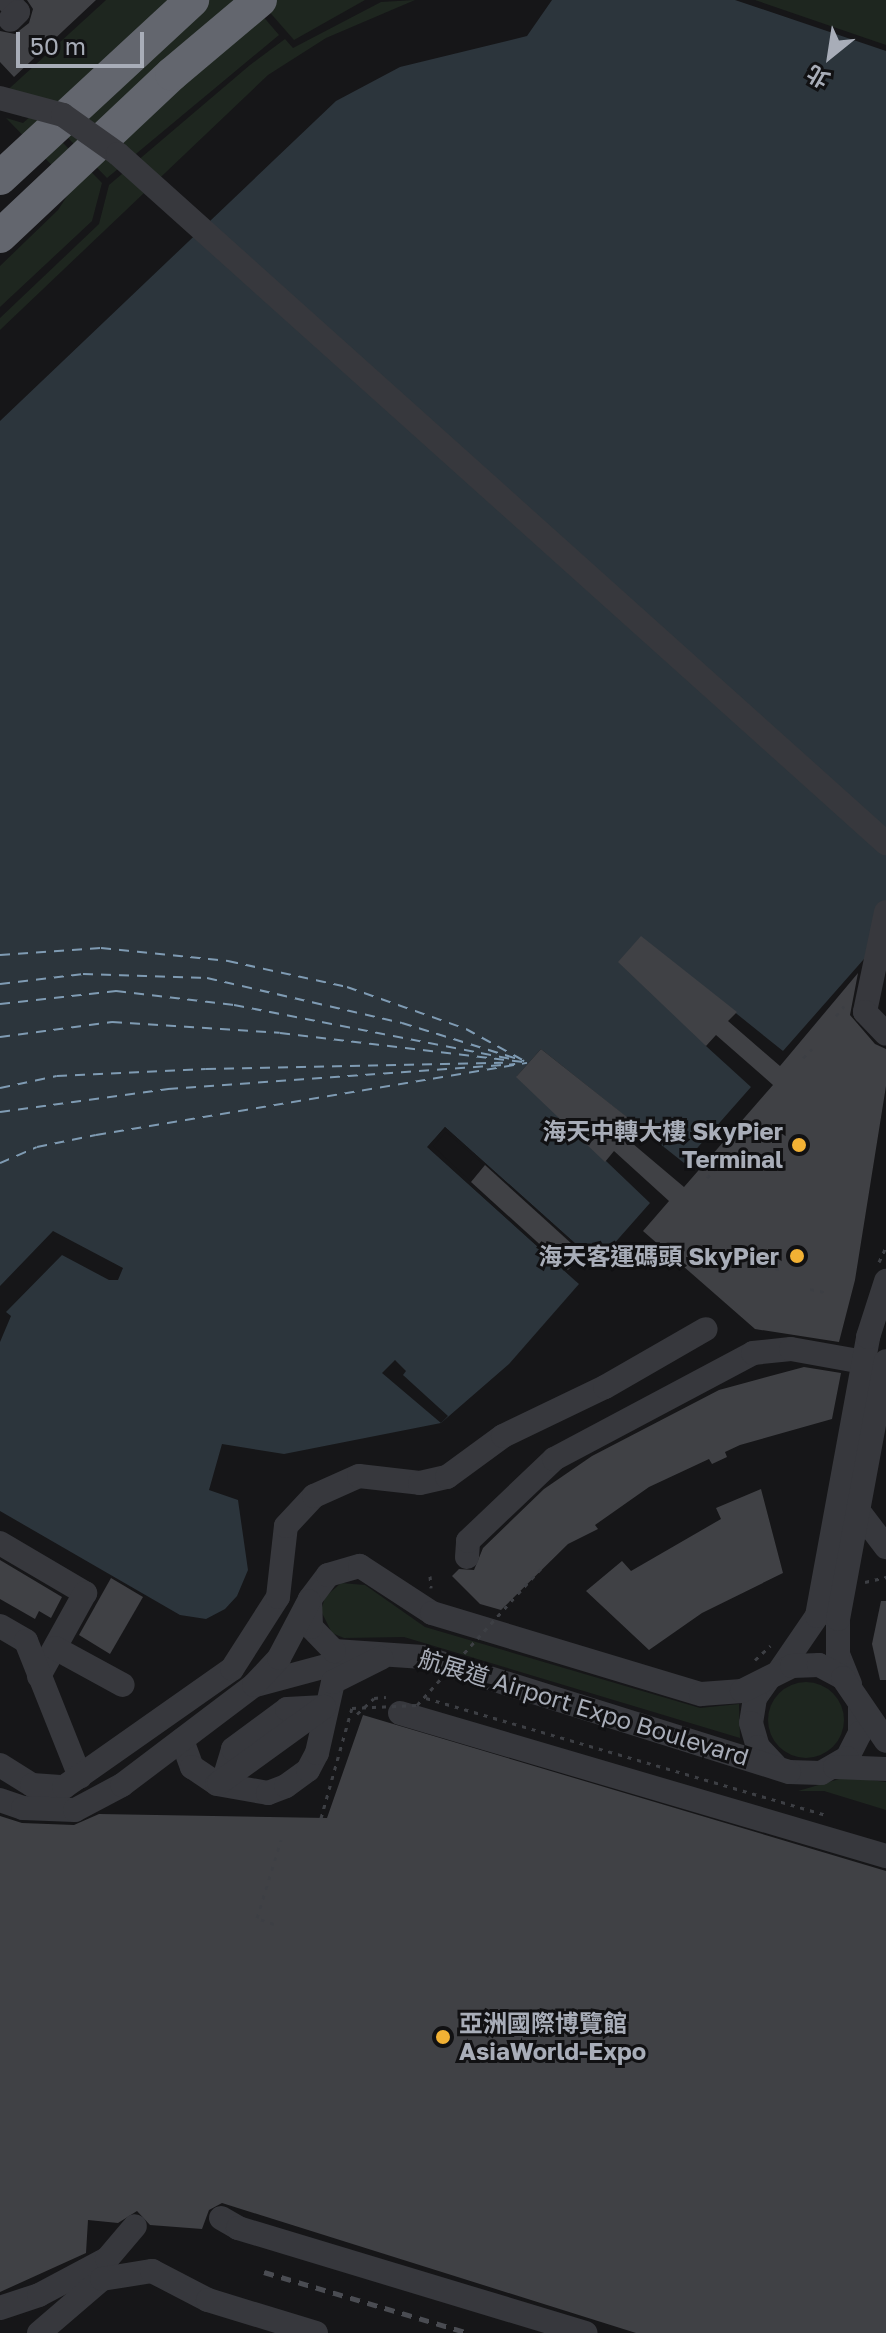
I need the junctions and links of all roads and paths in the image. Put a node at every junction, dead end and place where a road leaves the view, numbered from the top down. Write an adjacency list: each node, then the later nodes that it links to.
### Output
1 (192, 0): 4 (highway)
2 (260, 0): 5 (highway)
3 (0, 98): 6 (street, bridge)
4 (0, 178)
5 (0, 236)
6 (886, 843)
7 (886, 912): 8 (street)
8 (886, 1034)
9 (812, 1049): 10 (path)
10 (803, 1058)
11 (715, 1169): 12 (path)
12 (707, 1178)
13 (765, 1267): 14 (path)
14 (779, 1269)
15 (886, 1281): 19 (street)
16 (810, 1289): 17 (path)
17 (829, 1293)
18 (706, 1329): 38 (street)
19 (874, 1362): 20 (street); 23 (street); 29 (street)
20 (857, 1509): 22 (street); 33 (street)
21 (0, 1543): 27 (street)
22 (886, 1547)
23 (467, 1557)
24 (542, 1567): 47 (path, bridge)
25 (310, 1599): 28 (street, 航展道 Airport Expo Boulevard); 29 (street, 航展道 Airport Expo Boulevard); 32 (street)
26 (0, 1626): 30 (street)
27 (55, 1648): 30 (street); 31 (street)
28 (386, 1653): 32 (street); 34 (street); 40 (street, 航展道 Airport Expo Boulevard)
29 (774, 1674): 33 (street, 航展道 Airport Expo Boulevard); 40 (street, 航展道 Airport Expo Boulevard)
30 (39, 1676): 43 (street)
31 (123, 1685)
32 (254, 1685): 36 (street)
33 (857, 1698): 37 (street, 航展道 Airport Expo Boulevard); 41 (street)
34 (324, 1707): 44 (street); 44 (street)
35 (400, 1713): 49 (street)
36 (182, 1740): 44 (street); 45 (street)
37 (886, 1741)
38 (104, 1761): 43 (street); 45 (street)
39 (0, 1765): 43 (street)
40 (775, 1765): 41 (street, 航展道 Airport Expo Boulevard)
41 (835, 1767): 42 (street, 航展道 Airport Expo Boulevard)
42 (886, 1769)
43 (80, 1777)
44 (221, 1782)
45 (122, 1785): 46 (street)
46 (0, 1800)
47 (321, 1818)
48 (281, 1840): 50 (path)
49 (886, 1856)
50 (274, 1924)
51 (221, 2218): 56 (street)
52 (135, 2226): 53 (street)
53 (0, 2308)
54 (39, 2333): 55 (street)
55 (316, 2333)
56 (585, 2333)

